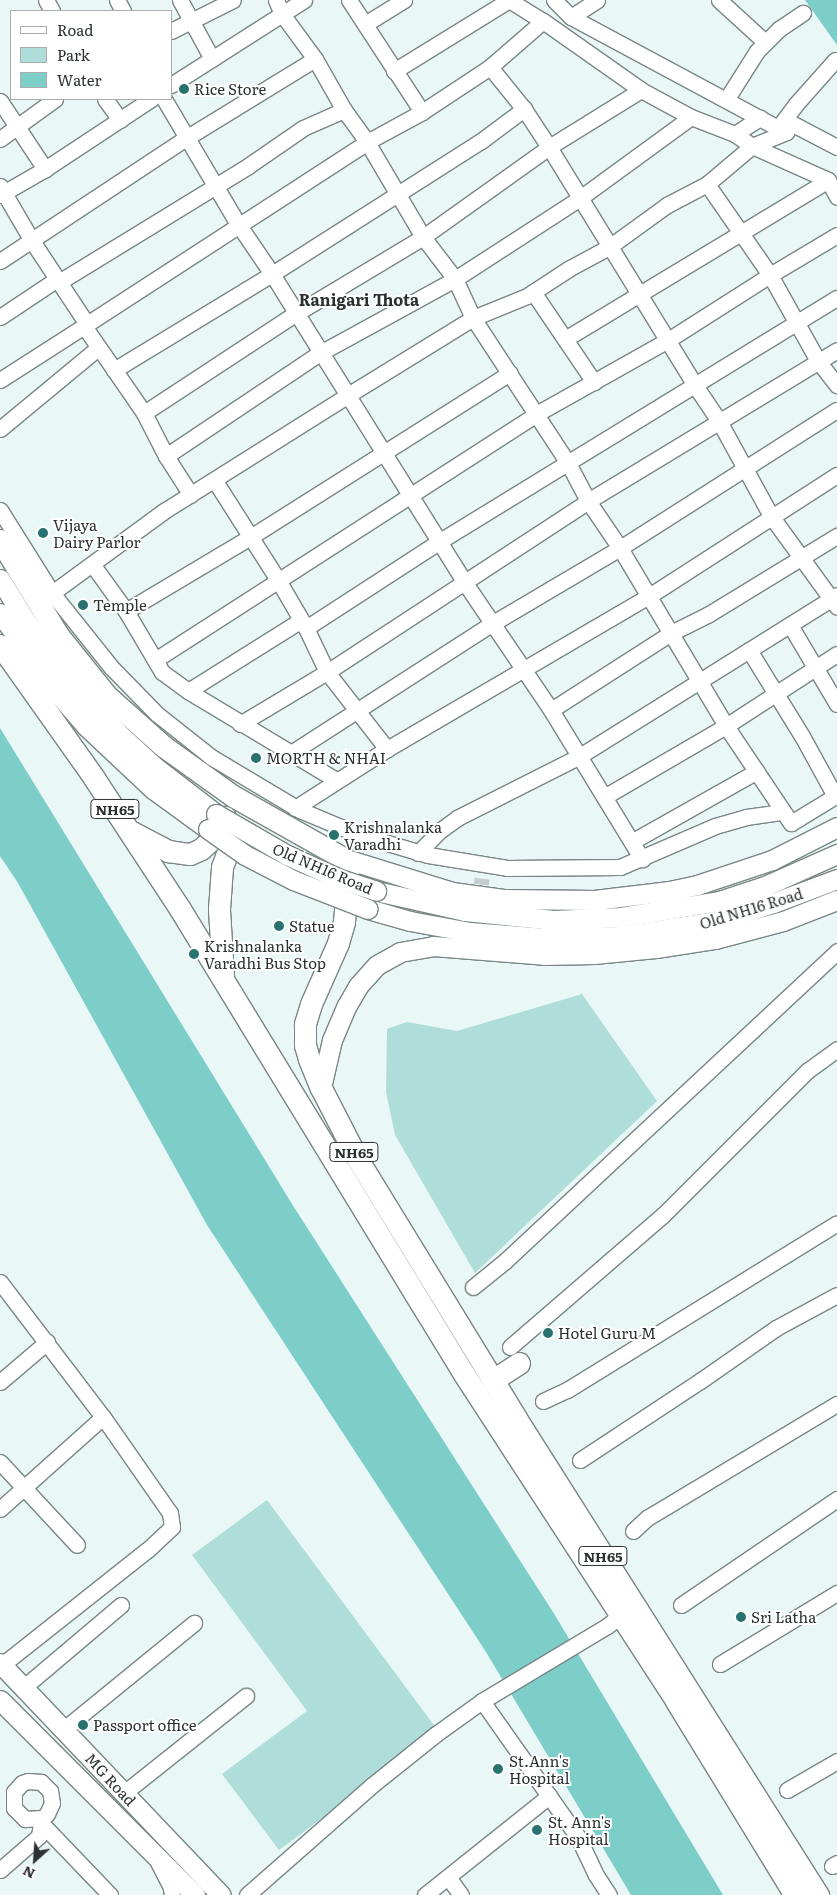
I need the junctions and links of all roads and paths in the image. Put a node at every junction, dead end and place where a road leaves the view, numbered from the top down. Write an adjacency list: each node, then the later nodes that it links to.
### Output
1 (180, 0): 12 (street)
2 (233, 0): 12 (street)
3 (304, 0): 9 (street)
4 (349, 0): 14 (street)
5 (404, 0): 14 (street)
6 (509, 0): 13 (street); 21 (street)
7 (597, 0): 10 (street)
8 (719, 0): 16 (street)
9 (279, 7): 17 (street); 18 (street)
10 (562, 8): 13 (street); 28 (street)
11 (803, 13): 16 (street)
12 (191, 21): 15 (street); 17 (street)
13 (544, 22): 20 (street); 23 (street)
14 (365, 24): 21 (street)
15 (172, 30)
16 (765, 42): 28 (street)
17 (212, 59): 22 (street)
18 (315, 59): 31 (street); 39 (street)
19 (835, 60): 37 (street)
20 (490, 67): 30 (street); 32 (street)
21 (394, 71): 32 (street)
22 (172, 84)
23 (641, 90): 33 (street); 44 (street)
24 (54, 100): 36 (street)
25 (106, 100): 35 (street)
26 (150, 100): 35 (street)
27 (165, 100): 39 (street)
28 (726, 100): 34 (street)
29 (0, 101): 36 (street)
30 (524, 109): 44 (street); 50 (street)
31 (344, 110): 41 (street); 48 (street)
32 (422, 112): 41 (street)
33 (691, 117): 38 (street); 52 (street)
34 (760, 118): 37 (street); 38 (street)
35 (120, 120): 45 (street)
36 (18, 128): 40 (street); 45 (street)
37 (782, 130): 42 (street); 43 (street)
38 (735, 134): 42 (street)
39 (186, 138): 48 (street); 57 (street)
40 (0, 139)
41 (367, 142): 50 (street); 53 (street)
42 (752, 146): 46 (street); 47 (street)
43 (837, 147)
44 (549, 148): 52 (street); 56 (street)
45 (45, 169): 49 (street)
46 (827, 181): 51 (street); 54 (street)
47 (707, 184): 54 (street); 58 (street)
48 (214, 186): 53 (street); 63 (street)
49 (2, 191): 57 (street)
50 (398, 194): 56 (street); 60 (street)
51 (837, 197)
52 (580, 198): 58 (street); 62 (street)
53 (238, 224): 60 (street); 71 (street)
54 (742, 233): 61 (street); 65 (street)
55 (837, 235): 61 (street)
56 (423, 237): 62 (street); 67 (street)
57 (32, 241): 59 (street); 63 (street)
58 (609, 247): 64 (street); 65 (street)
59 (0, 261)
60 (272, 274): 67 (street); 78 (street)
61 (770, 275): 70 (street); 73 (street)
62 (455, 279): 69 (street); 76 (street)
63 (58, 280): 68 (street); 71 (street)
64 (533, 292): 69 (street); 72 (street)
65 (640, 295): 72 (street); 73 (street)
66 (837, 298): 70 (street)
67 (295, 314): 76 (street); 86 (street)
68 (0, 317)
69 (473, 318): 79 (street); 84 (street)
70 (795, 323): 77 (street); 82 (street)
71 (85, 325): 74 (street); 80 (street)
72 (565, 339): 81 (street)
73 (668, 340): 81 (street); 82 (street)
74 (98, 348): 78 (street); 89 (street)
75 (837, 350): 77 (street)
76 (320, 353): 84 (street); 91 (street)
77 (818, 360): 83 (street); 88 (street)
78 (114, 370): 86 (street)
79 (510, 373): 87 (street); 90 (street)
80 (0, 380)
81 (594, 382): 87 (street)
82 (694, 384): 88 (street); 92 (street)
83 (837, 385)
84 (348, 395): 90 (street); 95 (street)
85 (837, 410): 93 (street)
86 (144, 413): 91 (street)
87 (536, 414): 92 (street); 97 (street)
88 (719, 421): 93 (street); 98 (street)
89 (0, 429)
90 (384, 454): 97 (street); 101 (street)
91 (166, 456): 96 (street)
92 (568, 463): 98 (street); 104 (street)
93 (744, 470): 100 (street); 105 (street)
94 (837, 475): 100 (street)
95 (215, 481): 96 (street); 101 (street)
96 (191, 495): 107 (street)
97 (410, 496): 104 (street); 109 (street)
98 (588, 501): 105 (street); 110 (street)
99 (0, 510): 111 (street)
100 (772, 516): 106 (street); 112 (street)
101 (252, 536): 109 (street); 114 (street)
102 (837, 536): 106 (street)
103 (0, 540): 140 (highway)
104 (440, 541): 110 (street); 117 (street)
105 (620, 548): 112 (street); 116 (street)
106 (803, 558): 113 (street); 119 (street)
107 (92, 564): 111 (street); 114 (street)
108 (0, 579): 146 (main road, Old NH16 Road)
109 (278, 580): 117 (street); 123 (street)
110 (465, 582): 116 (street); 126 (street)
111 (52, 593): 143 (street)
112 (649, 596): 119 (street); 125 (street)
113 (835, 600): 118 (street)
114 (126, 611): 123 (street)
115 (0, 614): 146 (main road, Old NH16 Road)
116 (493, 623): 125 (street); 131 (street)
117 (303, 624): 126 (street); 128 (street)
118 (790, 625): 121 (street); 124 (street)
119 (671, 633): 127 (street); 132 (street)
120 (0, 645): 148 (highway, NH65)
121 (749, 650): 127 (street); 129 (street)
122 (837, 654): 124 (street)
123 (155, 660): 128 (street)
124 (816, 668): 129 (street); 130 (street)
125 (524, 669): 132 (street); 135 (street)
126 (327, 672): 131 (street); 133 (street)
127 (700, 681): 134 (street); 137 (street)
128 (188, 691): 133 (street)
129 (776, 693): 134 (street); 141 (street)
130 (837, 704)
131 (358, 710): 135 (street); 136 (street)
132 (550, 710): 137 (street)
133 (240, 724): 136 (street)
134 (726, 726): 138 (street); 142 (street)
135 (387, 749): 139 (street)
136 (291, 752): 139 (street)
137 (578, 758): 142 (street); 150 (street)
138 (757, 771): 144 (street); 149 (street)
139 (336, 780): 143 (street)
140 (233, 796): 145 (highway); 148 (highway)
141 (836, 796): 144 (street)
142 (604, 797): 149 (street)
143 (295, 808): 150 (street)
144 (783, 812): 153 (street)
145 (275, 821): 152 (highway); 157 (highway)
146 (212, 822): 151 (main road, Old NH16 Road, bridge); 154 (main road, Old NH16 Road, bridge)
147 (837, 827): 152 (main road)
148 (130, 831): 157 (highway, NH65)
149 (633, 841): 153 (street)
150 (418, 853): 153 (street)
151 (837, 854)
152 (343, 858): 159 (highway, NH65)
153 (642, 859)
154 (837, 879)
155 (837, 900): 161 (main road)
156 (837, 951): 164 (street)
157 (223, 978): 160 (highway, NH65)
158 (837, 1049): 167 (street)
159 (309, 1059): 160 (highway); 161 (highway, NH65)
160 (280, 1071): 183 (highway, NH65)
161 (321, 1088): 168 (highway, NH65)
162 (837, 1223): 170 (street)
163 (0, 1282): 166 (street)
164 (473, 1286)
165 (837, 1294): 173 (street)
166 (47, 1342): 169 (street); 172 (street)
167 (515, 1355): 168 (highway)
168 (493, 1380): 189 (highway, NH65)
169 (0, 1382)
170 (544, 1401)
171 (837, 1404): 178 (street)
172 (103, 1417): 175 (street); 185 (street)
173 (580, 1460)
174 (0, 1462): 175 (street)
175 (23, 1488): 177 (street); 179 (street)
176 (837, 1500): 182 (street)
177 (0, 1509)
178 (633, 1531)
179 (77, 1545)
180 (837, 1593): 186 (street)
181 (121, 1605): 187 (street)
182 (681, 1605)
183 (613, 1621): 189 (highway, NH65); 190 (street)
184 (194, 1623): 192 (street)
185 (1, 1664): 187 (main road, MG Road)
186 (720, 1664)
187 (24, 1687): 192 (main road, MG Road)
188 (246, 1696): 195 (street)
189 (684, 1697): 208 (highway, NH65); 209 (highway, NH65)
190 (486, 1698): 196 (street); 204 (street)
191 (0, 1700): 197 (main road, MG Road)
192 (64, 1729): 195 (main road, MG Road)
193 (837, 1761): 194 (street)
194 (786, 1790)
195 (124, 1793): 200 (main road, MG Road)
196 (549, 1796): 199 (street); 207 (street)
197 (155, 1856): 202 (street); 203 (main road, MG Road)
198 (0, 1870): 201 (street)
199 (448, 1877): 205 (street); 206 (street)
200 (211, 1892)
201 (110, 1895)
202 (172, 1895)
203 (195, 1895)
204 (247, 1895)
205 (424, 1895)
206 (461, 1895)
207 (609, 1895)
208 (795, 1895)
209 (818, 1895)

